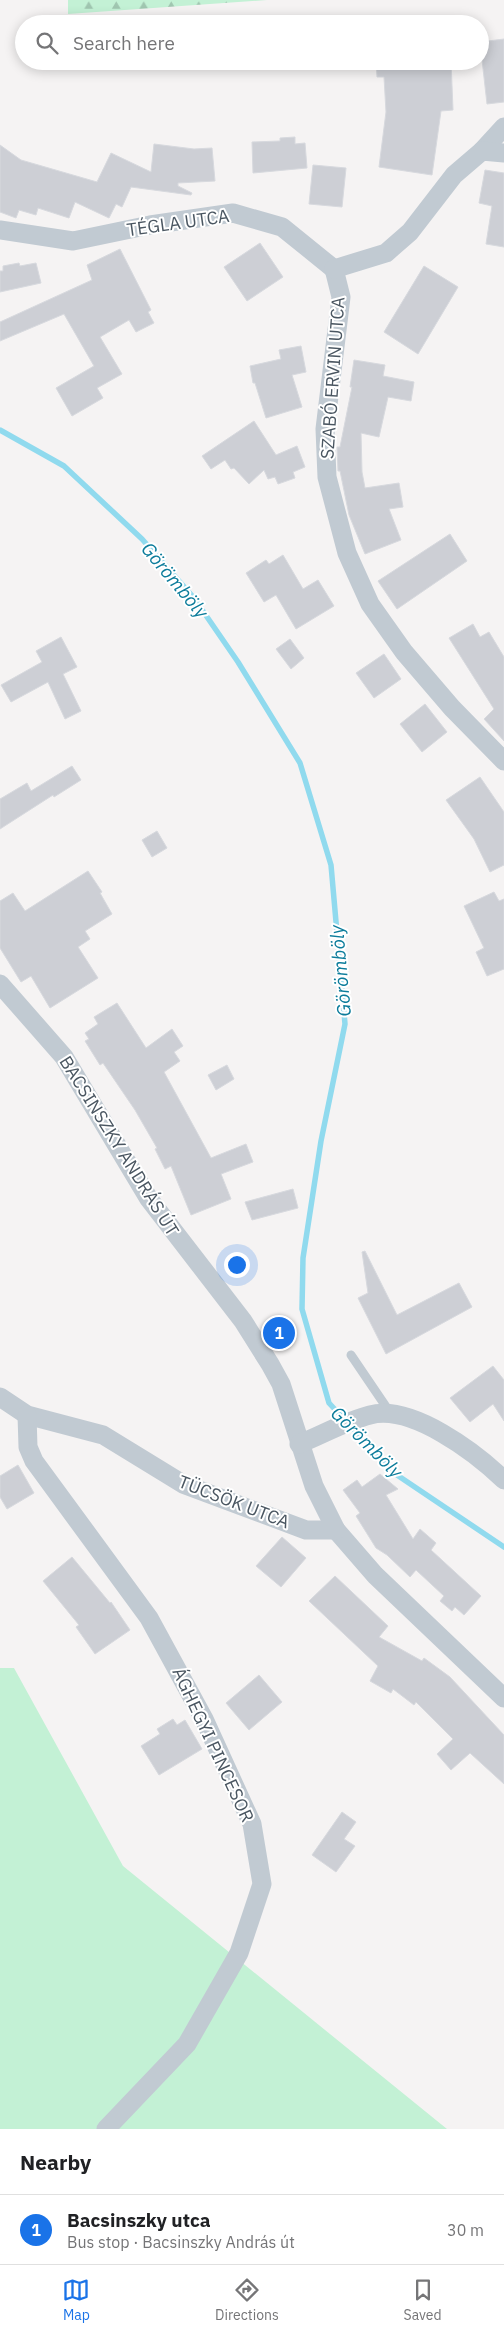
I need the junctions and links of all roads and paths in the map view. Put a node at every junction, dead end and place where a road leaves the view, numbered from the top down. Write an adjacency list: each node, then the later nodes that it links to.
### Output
1 (504, 127): 2 (street)
2 (482, 151): 3 (street); 5 (street)
3 (504, 153)
4 (0, 230): 5 (street, TÉGLA UTCA)
5 (334, 269): 6 (street, SZABÓ ERVIN UTCA)
6 (504, 761)
7 (0, 984): 12 (street, BACSINSZKY ANDRÁS ÚT)
8 (351, 1355): 10 (lane)
9 (0, 1397): 11 (street, TÜCSÖK UTCA)
10 (391, 1414): 12 (street); 13 (street)
11 (27, 1415): 14 (street, TÜCSÖK UTCA); 16 (street, ÁGHEGYI PINCESOR)
12 (300, 1444): 14 (street, BACSINSZKY ANDRÁS ÚT)
13 (504, 1480)
14 (336, 1530): 15 (street, BACSINSZKY ANDRÁS ÚT)
15 (504, 1698)
16 (106, 2129)

